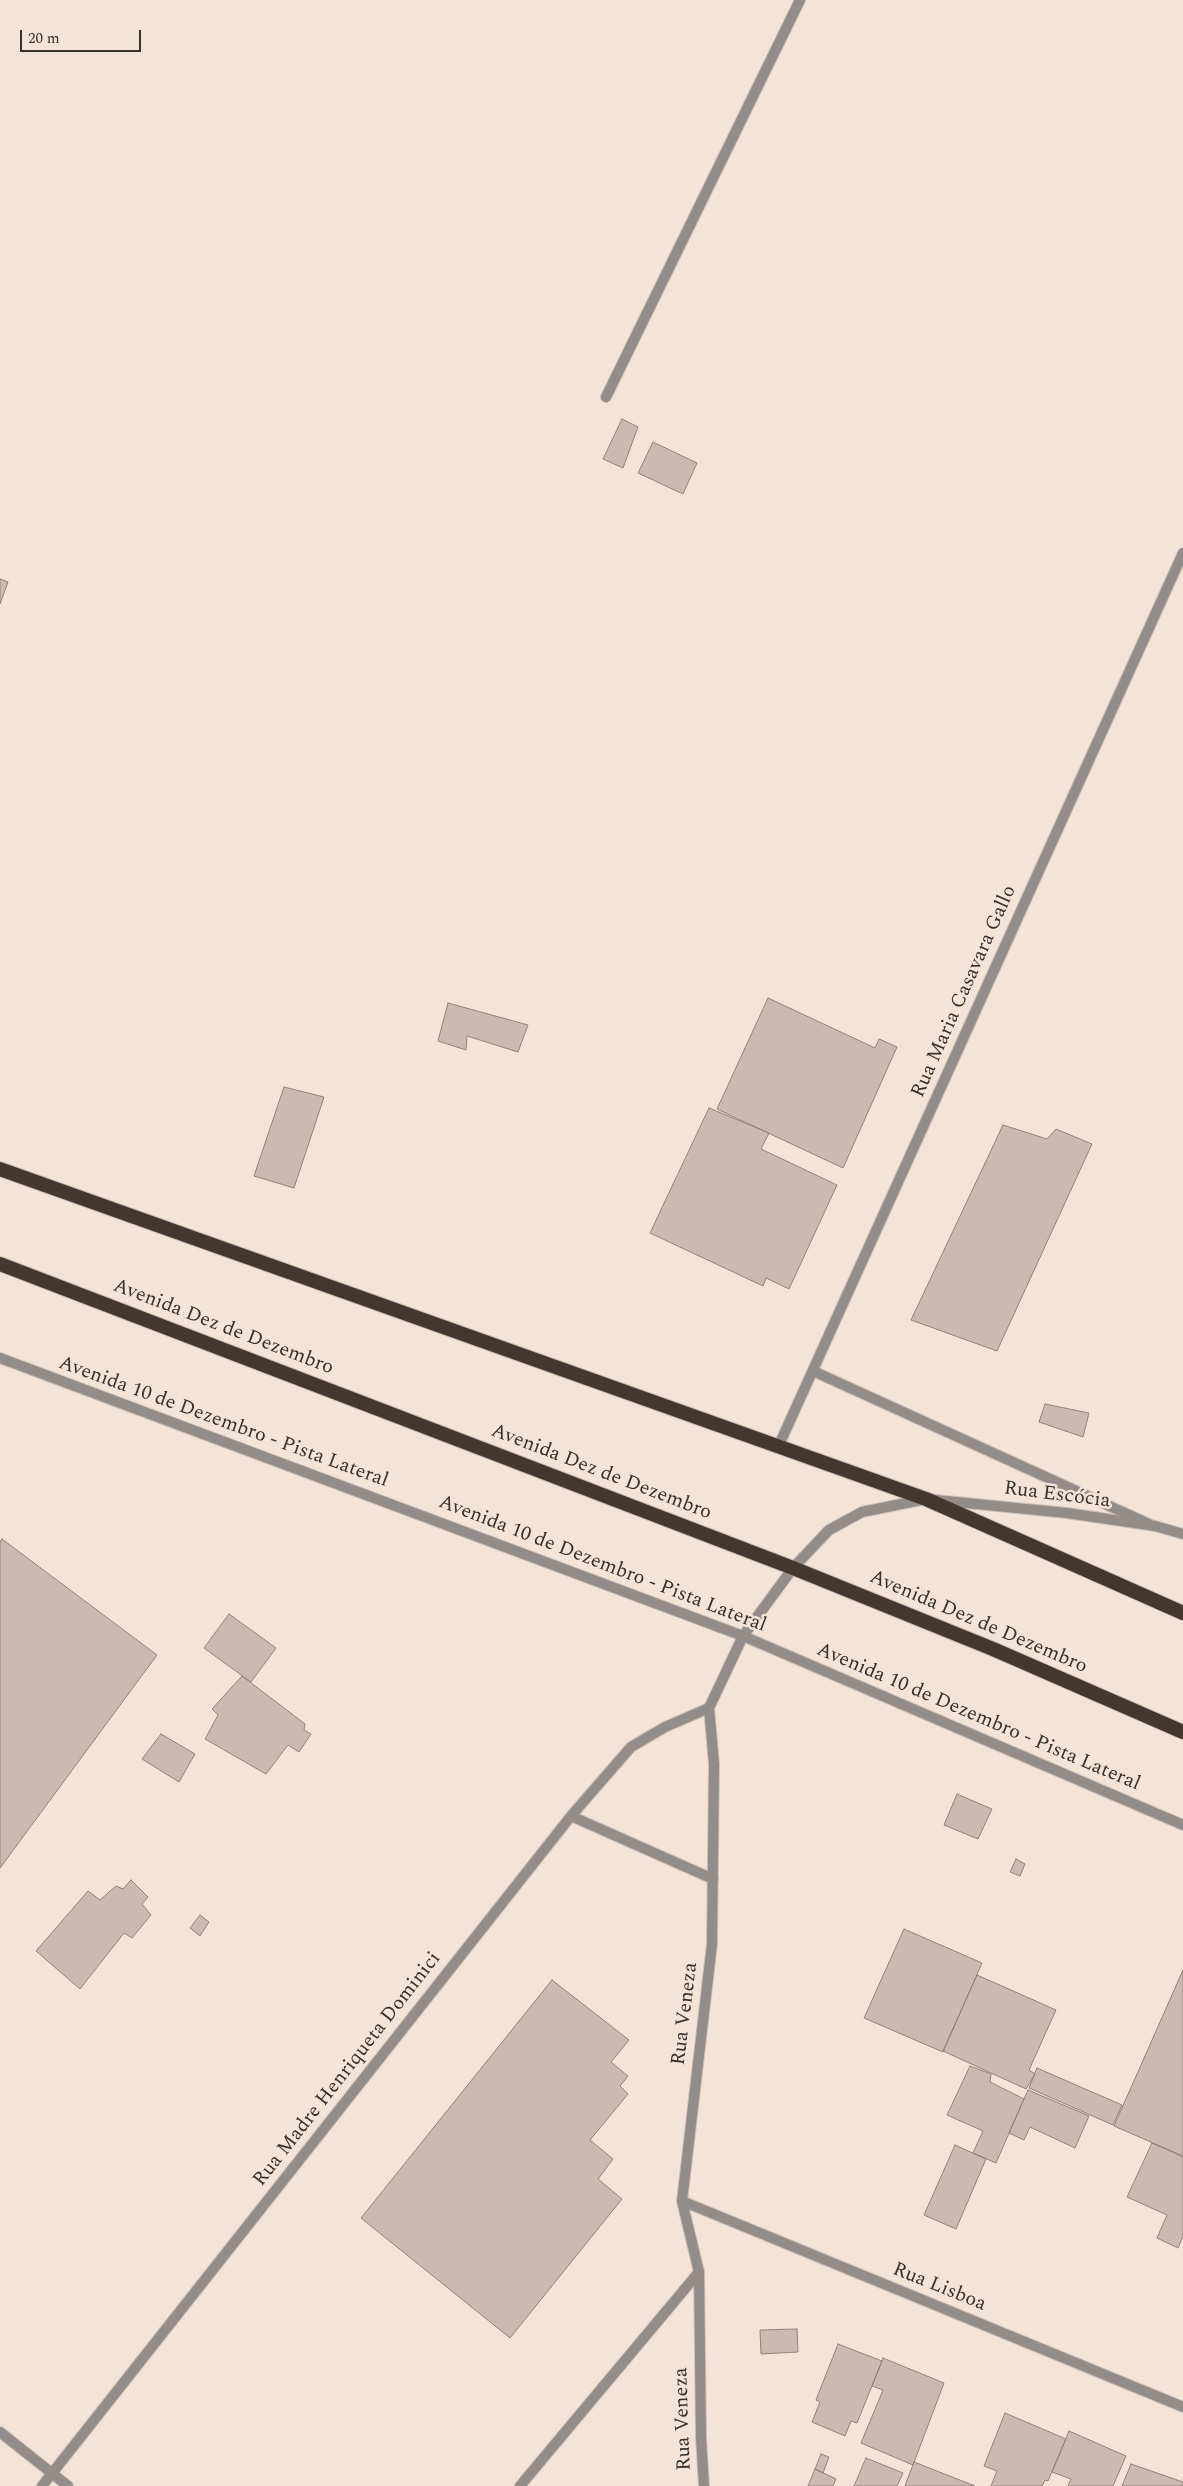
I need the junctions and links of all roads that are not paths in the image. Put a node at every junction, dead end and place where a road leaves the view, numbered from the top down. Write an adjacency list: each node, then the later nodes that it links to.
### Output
1 (800, 0): 2 (street)
2 (606, 397)
3 (1183, 553): 7 (street, Rua Maria Casavara Gallo)
4 (0, 1169): 8 (highway)
5 (0, 1264): 12 (highway, Avenida Dez de Dezembro)
6 (0, 1358): 14 (street, Avenida 10 de Dezembro - Pista Lateral)
7 (812, 1371): 8 (street, Rua Maria Casavara Gallo); 10 (street)
8 (779, 1445): 9 (highway)
9 (926, 1499): 10 (street, Rua Escócia); 12 (street, Rua Escócia); 13 (highway)
10 (1155, 1526): 11 (street, Rua Escócia)
11 (1183, 1534)
12 (793, 1568): 14 (street); 16 (highway, Avenida Dez de Dezembro)
13 (1183, 1613)
14 (743, 1636): 15 (street); 18 (street, Avenida 10 de Dezembro - Pista Lateral)
15 (709, 1708): 17 (street, Rua Madre Henriqueta Dominici); 19 (street, Rua Veneza)
16 (1183, 1732)
17 (571, 1816): 19 (street); 24 (street, Rua Madre Henriqueta Dominici)
18 (1183, 1825)
19 (713, 1879): 20 (street, Rua Veneza)
20 (682, 2201): 21 (street, Rua Veneza); 22 (street, Rua Lisboa)
21 (699, 2272): 27 (street); 28 (street, Rua Veneza)
22 (1183, 2407)
23 (0, 2432): 24 (street)
24 (52, 2472): 25 (street, Rua Madre Henriqueta Dominici); 26 (street)
25 (42, 2486)
26 (68, 2486)
27 (520, 2486)
28 (704, 2486)

